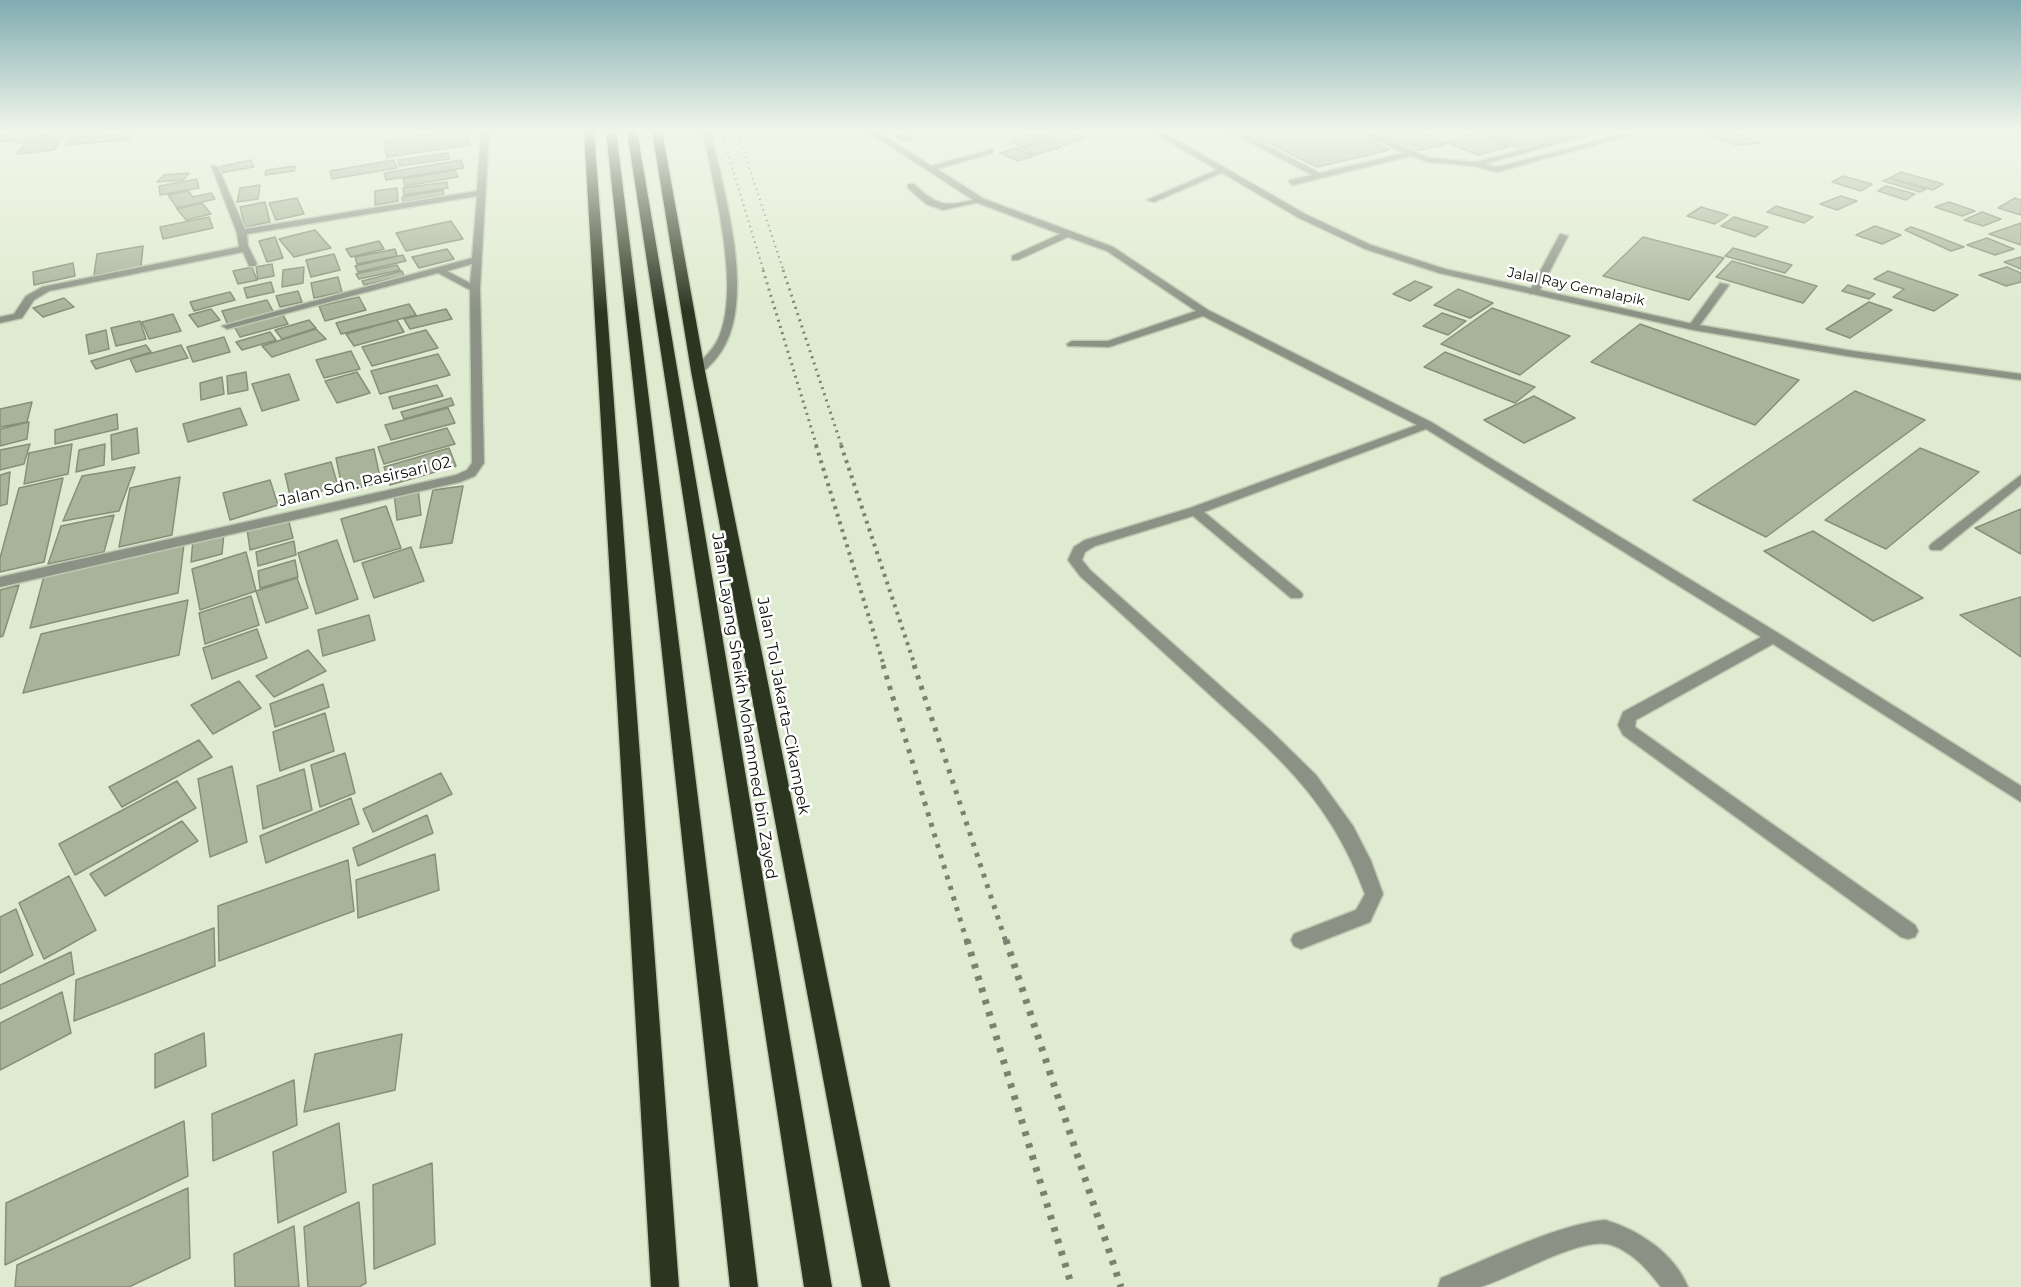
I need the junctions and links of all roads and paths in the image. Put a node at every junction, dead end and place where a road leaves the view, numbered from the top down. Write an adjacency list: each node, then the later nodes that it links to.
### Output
1 (224, 191): 14 (street)
2 (593, 191): 42 (highway)
3 (618, 191): 43 (highway)
4 (642, 191): 44 (highway, Jalan Layang Sheikh Mohammed bin Zayed)
5 (667, 191): 30 (highway, Jalan Tol Jakarta–Cikampek)
6 (718, 191): 30 (street)
7 (915, 191): 13 (street)
8 (965, 191): 13 (street)
9 (1173, 191): 12 (street)
10 (1258, 191): 24 (street, Jalal Ray Gemalapik)
11 (480, 193): 14 (street); 19 (street, Jalan Sdn. Pasirsari 02)
12 (1151, 200)
13 (981, 201): 15 (street)
14 (242, 233): 17 (street)
15 (1069, 234): 18 (street); 25 (street)
16 (1563, 236): 24 (street)
17 (246, 248): 20 (street); 26 (street)
18 (1015, 258)
19 (476, 260): 21 (street); 23 (street, Jalan Sdn. Pasirsari 02)
20 (252, 264)
21 (438, 270): 23 (street); 27 (street)
22 (1724, 285): 28 (street)
23 (475, 289): 36 (street, Jalan Sdn. Pasirsari 02)
24 (1534, 292): 28 (street, Jalal Ray Gemalapik)
25 (1204, 312): 29 (street); 32 (street)
26 (0, 320)
27 (227, 326)
28 (1693, 327): 31 (street, Jalal Ray Gemalapik)
29 (1072, 344)
30 (698, 371): 45 (highway, Jalan Tol Jakarta–Cikampek)
31 (2021, 377)
32 (1427, 425): 34 (street); 38 (street)
33 (2021, 479): 35 (street)
34 (1195, 511): 37 (street); 41 (street)
35 (1936, 547)
36 (0, 582)
37 (1296, 595)
38 (1773, 637): 39 (street); 40 (street)
39 (2021, 795)
40 (1908, 931)
41 (1301, 940)
42 (665, 1287)
43 (744, 1287)
44 (818, 1287)
45 (876, 1287)
46 (1450, 1287): 47 (street)
47 (1676, 1287)

